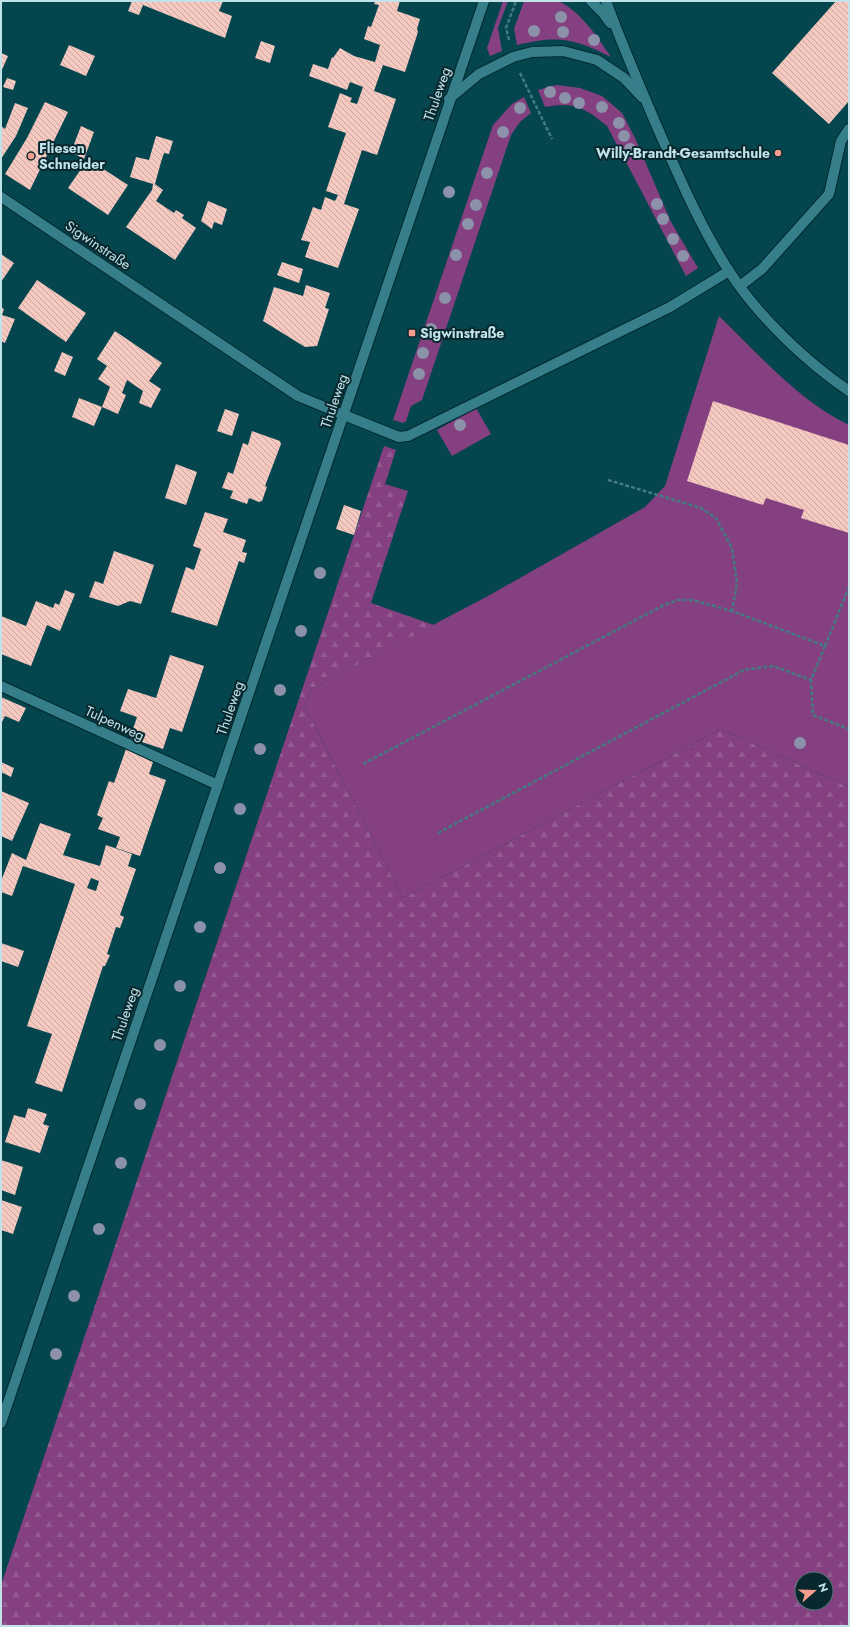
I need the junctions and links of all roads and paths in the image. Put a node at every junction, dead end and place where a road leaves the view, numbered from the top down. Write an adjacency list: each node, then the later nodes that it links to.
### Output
1 (484, 1): 7 (street, Thuleweg)
2 (516, 1): 6 (path)
3 (591, 1): 5 (street)
4 (606, 1): 5 (street)
5 (620, 38): 8 (street)
6 (513, 58): 7 (street); 8 (street); 10 (path)
7 (449, 99): 15 (street, Thuleweg)
8 (647, 102): 12 (street)
9 (849, 129): 13 (street)
10 (552, 139)
11 (1, 197): 15 (street, Sigwinstraße)
12 (729, 270): 13 (street); 15 (street, Sigwinstraße)
13 (740, 286): 14 (street)
14 (849, 391)
15 (344, 415): 24 (street, Thuleweg)
16 (608, 480): 18 (path)
17 (849, 587): 19 (path)
18 (732, 611): 19 (path); 23 (path)
19 (825, 646): 20 (path)
20 (811, 680): 22 (path); 25 (path)
21 (1, 686): 24 (street, Tulpenweg)
22 (849, 729)
23 (363, 764)
24 (218, 785): 26 (street, Thuleweg)
25 (438, 833)
26 (1, 1423)

